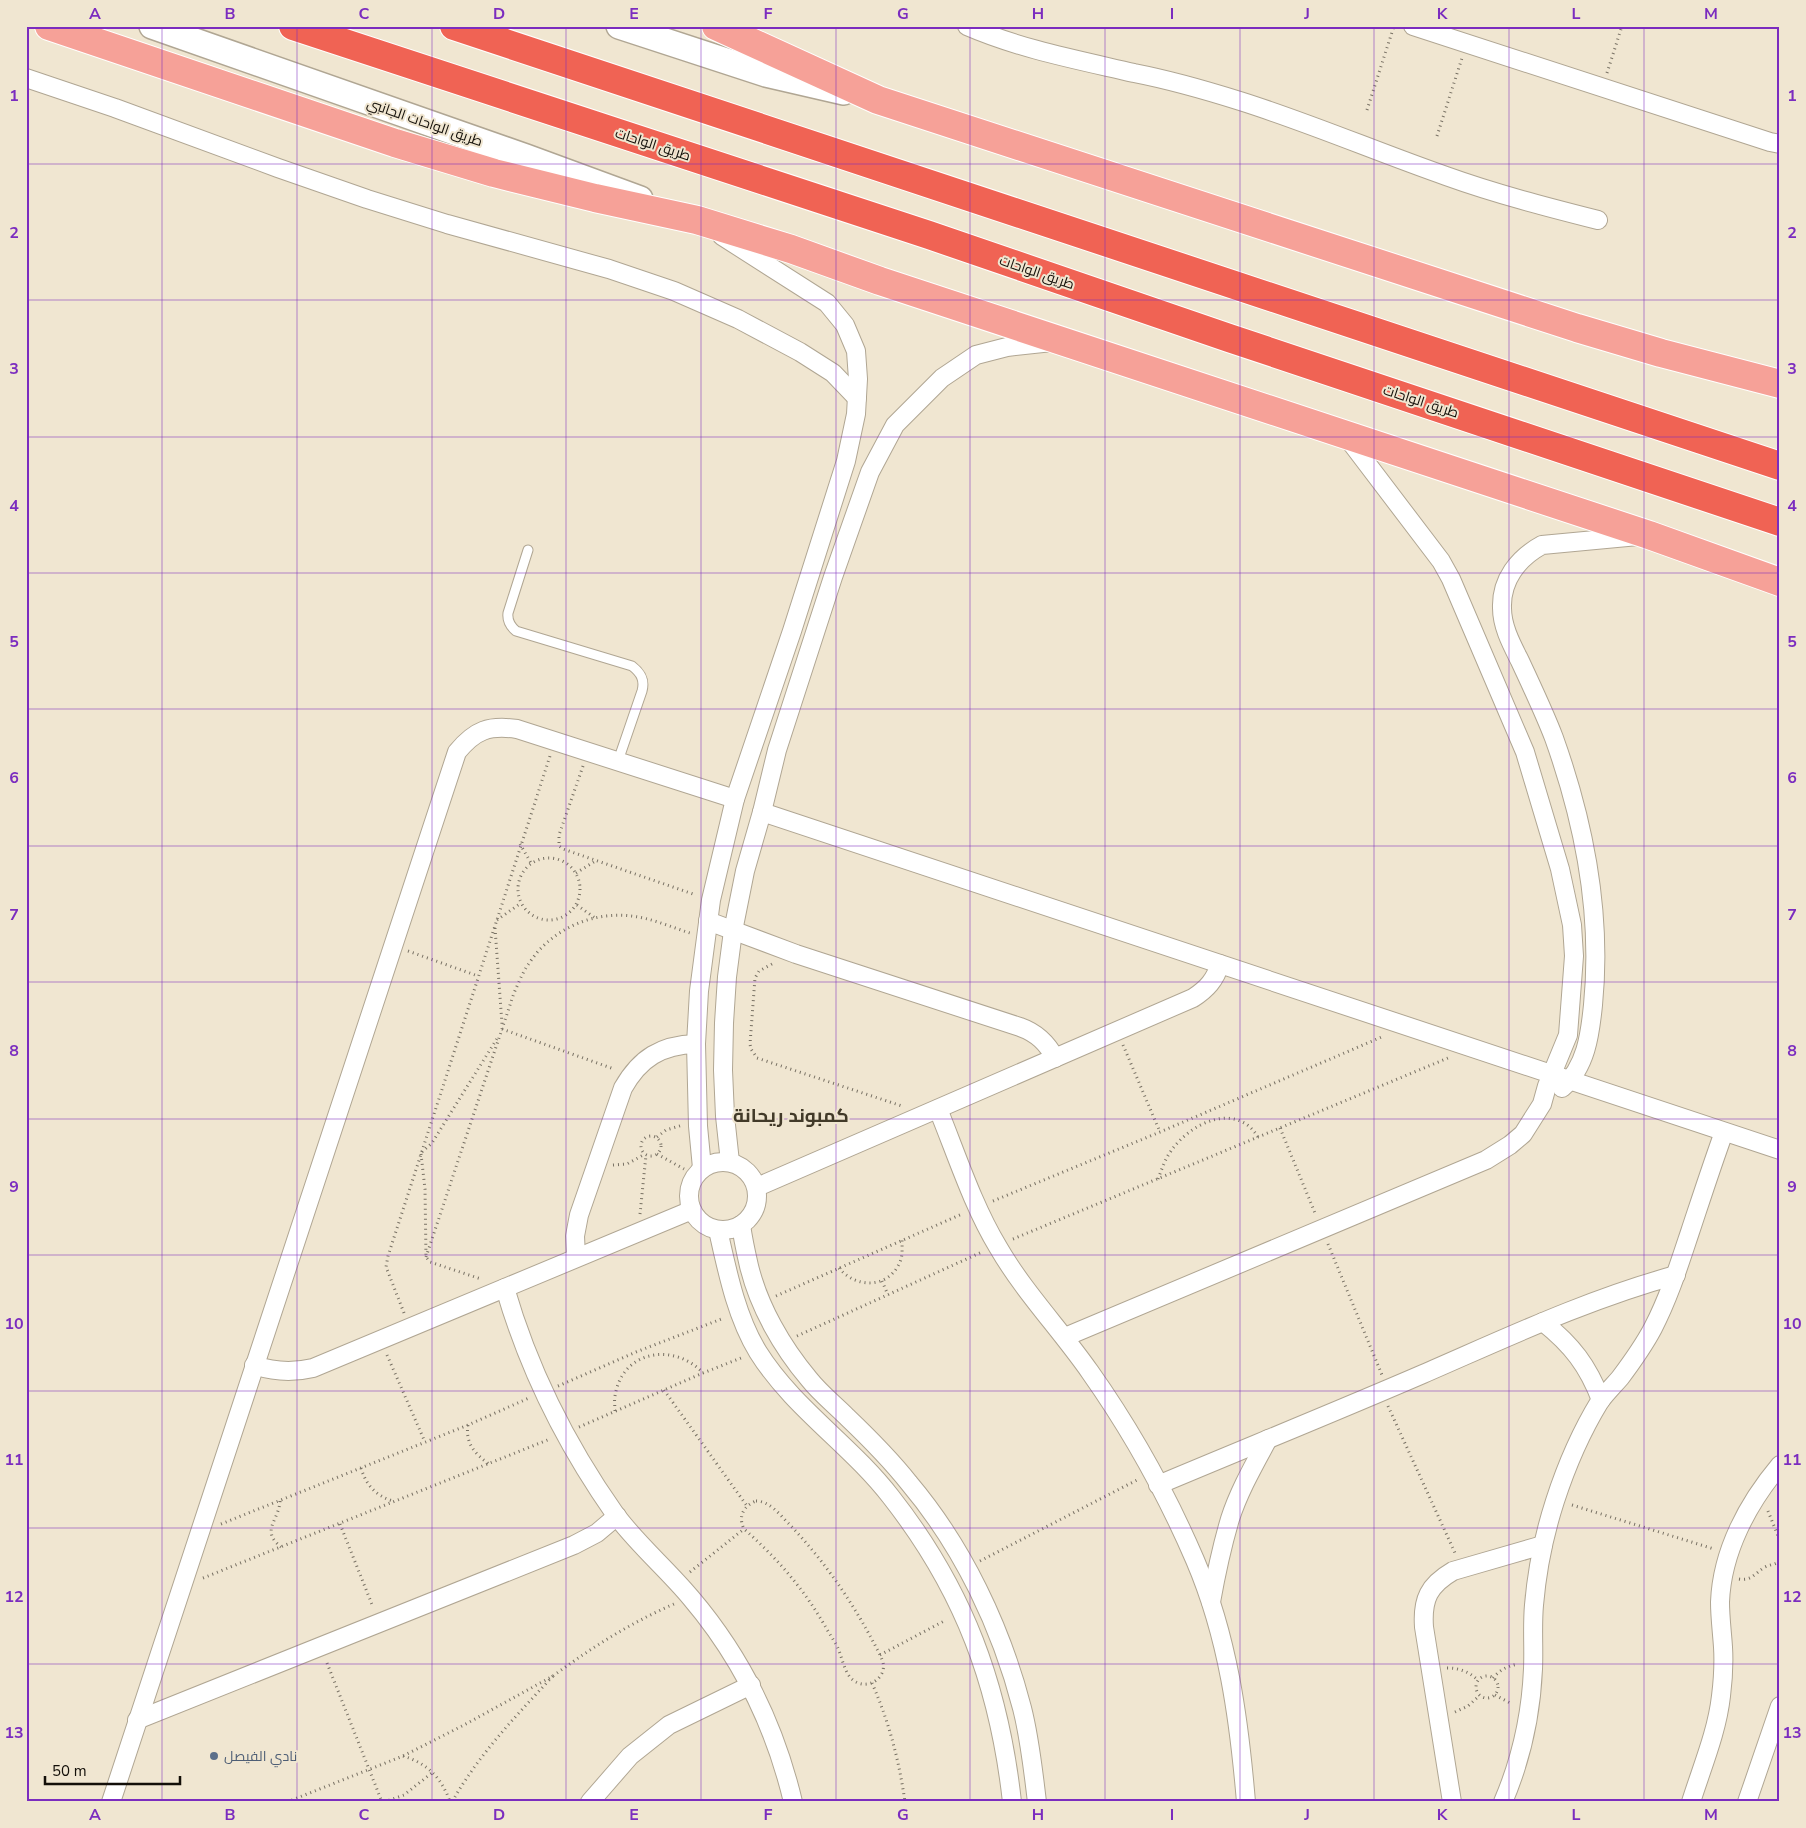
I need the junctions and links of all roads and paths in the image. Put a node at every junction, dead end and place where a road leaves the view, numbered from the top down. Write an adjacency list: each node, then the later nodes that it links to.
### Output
1 (49, 26): 18 (main road)
2 (152, 26): 18 (street, طريق الواحات الجانبي)
3 (293, 26): 25 (highway, طريق الواحات)
4 (454, 26): 24 (highway)
5 (618, 26): 14 (street)
6 (716, 26): 14 (main road)
7 (967, 26): 19 (street)
8 (1394, 26): 15 (path)
9 (1413, 26): 11 (street)
10 (1622, 26): 13 (path)
11 (1467, 44): 13 (street); 16 (path)
12 (26, 78): 22 (street)
13 (1602, 88): 17 (street)
14 (878, 100): 21 (main road)
15 (1366, 110)
16 (1437, 136)
17 (1780, 144)
18 (697, 220): 20 (main road); 22 (street)
19 (1598, 220)
20 (1062, 341): 23 (main road); 30 (street)
21 (1780, 384)
22 (857, 398): 29 (street)
23 (1345, 434): 26 (main road); 49 (street)
24 (1780, 466)
25 (1780, 522)
26 (1649, 535): 28 (main road); 47 (street)
27 (528, 550): 35 (lane)
28 (1780, 582)
29 (797, 614): 30 (street); 32 (street)
30 (819, 621): 33 (street)
31 (555, 741): 34 (street); 38 (path); 52 (street)
32 (753, 743): 33 (street); 36 (street)
33 (777, 750): 37 (street)
34 (588, 752): 35 (street); 39 (path)
35 (618, 761): 36 (street)
36 (735, 799): 42 (street)
37 (762, 812): 51 (street); 54 (street)
38 (520, 844): 40 (path); 46 (path)
39 (597, 860): 41 (path); 42 (path)
40 (532, 863): 41 (path); 43 (path)
41 (576, 873): 44 (path)
42 (711, 900): 50 (street)
43 (521, 903): 44 (path); 46 (path)
44 (577, 905): 45 (path)
45 (595, 918): 50 (path); 57 (path)
46 (496, 920): 48 (path)
47 (1594, 922): 49 (street); 64 (street)
48 (495, 925): 55 (path); 57 (path)
49 (1572, 925): 62 (street)
50 (706, 929): 51 (street); 59 (street)
51 (733, 931): 53 (street); 80 (street)
52 (392, 945): 55 (path); 109 (street)
53 (796, 954): 61 (street); 66 (path)
54 (1220, 964): 56 (street); 58 (street)
55 (478, 976): 76 (path)
56 (1407, 1026): 60 (street); 67 (path)
57 (502, 1029): 63 (path); 76 (path); 92 (path)
58 (1118, 1031): 61 (street); 71 (path)
59 (696, 1044): 63 (street); 69 (street)
60 (1472, 1048): 62 (street); 70 (path)
61 (1055, 1058): 66 (street)
62 (1552, 1074): 64 (street); 65 (street)
63 (631, 1075): 79 (street)
64 (1570, 1081): 65 (street); 72 (street)
65 (1542, 1104): 87 (street)
66 (932, 1111): 83 (street); 84 (street)
67 (1206, 1113): 68 (path); 71 (path)
68 (1209, 1121): 74 (path); 82 (path)
69 (698, 1126): 73 (path); 81 (street)
70 (1280, 1128): 74 (path); 87 (path)
71 (1160, 1132): 84 (path)
72 (1724, 1132): 75 (street); 95 (street)
73 (657, 1137): 77 (path); 78 (path)
74 (1258, 1137): 82 (path)
75 (1780, 1150)
76 (421, 1152): 92 (path); 102 (path)
77 (657, 1154): 78 (path); 81 (path)
78 (646, 1155): 79 (path); 89 (path)
79 (597, 1162): 93 (street)
80 (730, 1162): 81 (street); 83 (street)
81 (699, 1172): 85 (street)
82 (1158, 1179): 91 (path)
83 (757, 1187): 86 (street)
84 (978, 1207): 90 (path); 91 (street)
85 (692, 1210): 88 (street); 89 (street)
86 (741, 1226): 88 (street); 99 (street)
87 (1322, 1229): 103 (street); 112 (path)
88 (718, 1230): 100 (street)
89 (638, 1232): 93 (street)
90 (902, 1240): 94 (path); 96 (path)
91 (997, 1246): 98 (path); 103 (street)
92 (426, 1257): 97 (path)
93 (576, 1257): 97 (street)
94 (839, 1268): 96 (path); 99 (path)
95 (1676, 1275): 101 (street); 114 (street)
96 (882, 1281): 98 (path)
97 (505, 1288): 102 (street); 113 (street)
98 (888, 1295): 105 (path)
99 (761, 1302): 105 (street)
100 (740, 1311): 106 (street); 107 (path)
101 (1543, 1322): 112 (street); 114 (street)
102 (410, 1328): 104 (street)
103 (1065, 1337): 123 (street)
104 (380, 1340): 109 (street); 119 (path)
105 (782, 1343): 138 (street)
106 (758, 1351): 110 (path); 145 (street)
107 (636, 1352): 108 (path); 113 (path)
108 (640, 1360): 110 (path); 115 (path)
109 (254, 1366): 132 (street)
110 (703, 1373): 111 (path)
111 (664, 1390): 115 (path); 128 (path)
112 (1385, 1390): 118 (street); 139 (path)
113 (542, 1392): 116 (path); 117 (street)
114 (1601, 1400): 125 (street)
115 (615, 1412): 117 (path)
116 (468, 1425): 119 (path); 120 (path)
117 (564, 1434): 120 (path); 129 (street)
118 (1268, 1439): 123 (street); 144 (street)
119 (425, 1442): 122 (path)
120 (489, 1464): 127 (path)
121 (1780, 1465): 124 (street)
122 (361, 1468): 126 (path); 127 (path)
123 (1154, 1479): 138 (path); 144 (street)
124 (1755, 1498): 133 (path); 136 (street)
125 (1555, 1500): 134 (street); 136 (path)
126 (280, 1501): 132 (path); 135 (path)
127 (394, 1502): 130 (path)
128 (747, 1506): 131 (path); 148 (path)
129 (617, 1516): 141 (street); 146 (street)
130 (340, 1524): 135 (path); 146 (path)
131 (744, 1529): 141 (path); 154 (path)
132 (199, 1532): 142 (street)
133 (1780, 1541)
134 (1543, 1545): 139 (street); 149 (street)
135 (281, 1547): 142 (path)
136 (1729, 1553): 140 (street)
137 (1780, 1560): 140 (path)
138 (966, 1568): 174 (street)
139 (1462, 1569): 150 (street)
140 (1723, 1577): 178 (street)
141 (677, 1582): 143 (street)
142 (181, 1587): 159 (street)
143 (691, 1598): 151 (path); 155 (street)
144 (1211, 1602): 175 (street)
145 (962, 1612): 148 (path); 173 (street)
146 (379, 1624): 147 (street)
147 (321, 1648): 159 (street); 161 (path)
148 (880, 1655): 154 (path)
149 (1533, 1668): 152 (path); 177 (street)
150 (1431, 1672): 153 (path); 158 (street)
151 (553, 1676): 160 (path); 169 (path)
152 (1493, 1678): 153 (path); 156 (path)
153 (1478, 1680): 156 (path)
154 (872, 1683): 172 (path)
155 (751, 1685): 170 (street); 171 (street)
156 (1479, 1696): 158 (path)
157 (1780, 1706): 179 (street)
158 (1438, 1715): 176 (street)
159 (138, 1720): 165 (street)
160 (403, 1756): 161 (path); 162 (path)
161 (369, 1770): 164 (path); 167 (path)
162 (433, 1772): 163 (path); 169 (path)
163 (404, 1795): 167 (path); 168 (path)
164 (297, 1800): 166 (path)
165 (111, 1802)
166 (287, 1802)
167 (383, 1802)
168 (401, 1802)
169 (451, 1802)
170 (590, 1802)
171 (793, 1802)
172 (905, 1802)
173 (1012, 1802)
174 (1037, 1802)
175 (1246, 1802)
176 (1452, 1802)
177 (1503, 1802)
178 (1691, 1802)
179 (1747, 1802)

